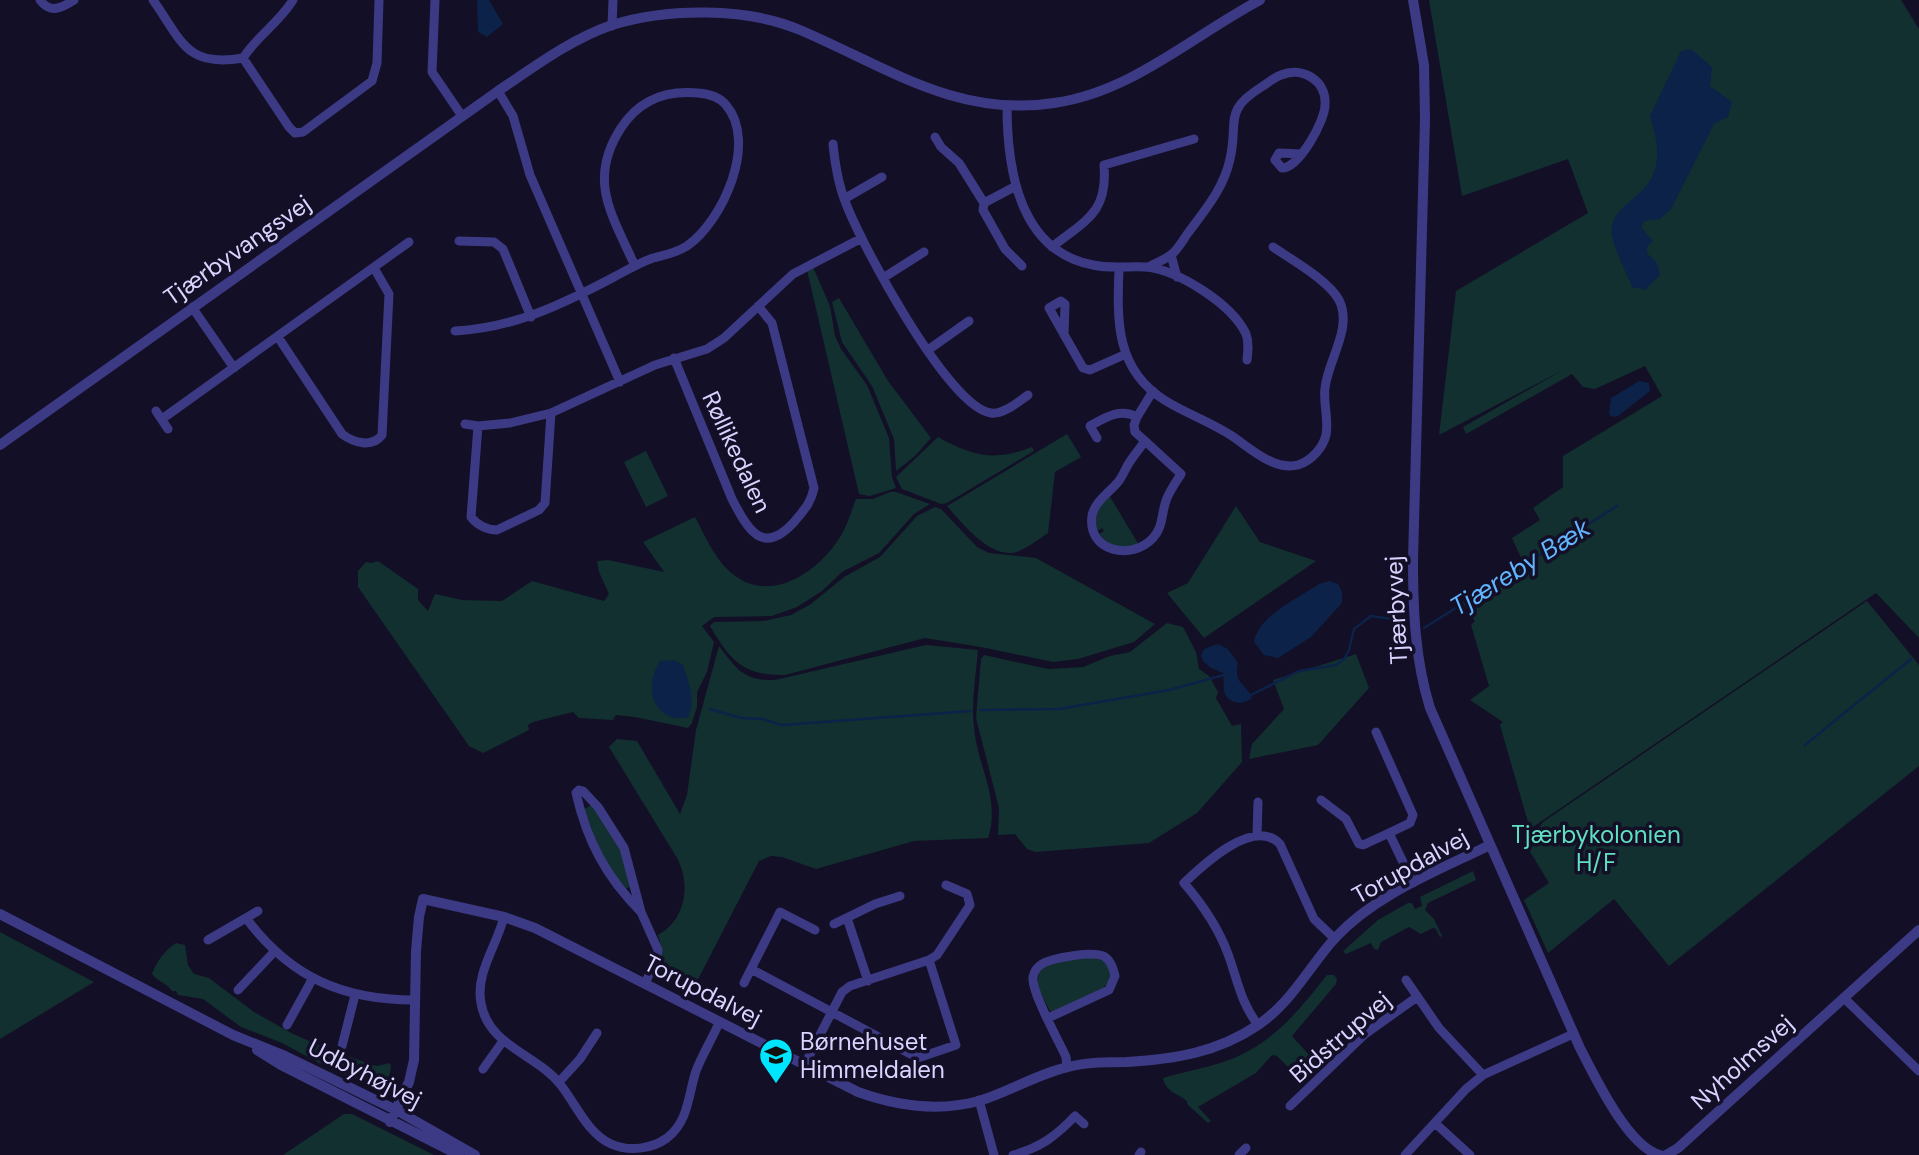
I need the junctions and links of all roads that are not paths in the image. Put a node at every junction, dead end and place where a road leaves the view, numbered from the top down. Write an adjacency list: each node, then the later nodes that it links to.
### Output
1 (40, 0): 2 (street)
2 (74, 0)
3 (153, 0): 11 (street)
4 (293, 0): 11 (street)
5 (379, 0): 11 (street)
6 (435, 0): 14 (street)
7 (613, 0): 10 (street)
8 (1260, 0): 13 (street, Tjærbyvangsvej)
9 (1413, 0): 66 (street, Tjærbyvej)
10 (612, 26): 12 (street, Tjærbyvangsvej); 13 (street, Tjærbyvangsvej)
11 (243, 58)
12 (498, 91): 14 (street, Tjærbyvangsvej); 37 (street)
13 (1007, 106): 20 (street)
14 (462, 116): 39 (street, Tjærbyvangsvej)
15 (934, 137): 22 (street)
16 (1194, 139): 26 (street)
17 (833, 144): 21 (street)
18 (1302, 154): 29 (street)
19 (882, 177): 21 (street)
20 (1016, 186): 22 (street); 26 (street)
21 (844, 198): 23 (street)
22 (984, 204): 30 (street)
23 (860, 239): 36 (street); 38 (street)
24 (459, 241): 40 (street)
25 (409, 242): 33 (street)
26 (1052, 247): 34 (street)
27 (1273, 247): 52 (street)
28 (924, 251): 36 (street)
29 (1171, 255): 32 (street); 35 (street)
30 (1022, 265)
31 (635, 266): 31 (street); 37 (street)
32 (1148, 267): 34 (street); 35 (street)
33 (374, 268): 44 (street); 44 (street)
34 (1119, 269): 46 (street)
35 (1177, 277): 48 (street)
36 (883, 278): 45 (street)
37 (581, 294): 40 (street); 50 (street)
38 (758, 306): 47 (street); 47 (street, Røllikedalen)
39 (192, 307): 49 (street); 60 (street, Tjærbyvangsvej)
40 (531, 317): 42 (street)
41 (969, 321): 45 (street)
42 (455, 331)
43 (1064, 335): 46 (street)
44 (278, 337): 49 (street)
45 (928, 350): 51 (street)
46 (1126, 354): 52 (street)
47 (674, 358): 50 (street)
48 (1247, 360)
49 (234, 368): 57 (street)
50 (620, 382): 53 (street)
51 (1013, 390)
52 (1153, 391): 54 (street)
53 (551, 413): 56 (street); 56 (street)
54 (1137, 417): 58 (street); 59 (street)
55 (465, 424): 56 (street)
56 (478, 426)
57 (168, 429)
58 (1097, 438)
59 (1145, 441): 59 (street)
60 (0, 445)
61 (1376, 732): 64 (street)
62 (1321, 800): 64 (street)
63 (1258, 802): 65 (street)
64 (1390, 833): 67 (street)
65 (1257, 835): 79 (street); 98 (street)
66 (1490, 845): 67 (street, Torupdalvej); 100 (street, Tjærbyvej)
67 (1413, 883): 79 (street, Torupdalvej)
68 (946, 885): 82 (street)
69 (900, 896): 75 (street)
70 (258, 911): 73 (street)
71 (641, 912): 71 (street); 88 (street)
72 (0, 914): 101 (street, Udbyhøjvej)
73 (246, 918): 80 (street); 81 (street)
74 (504, 918): 88 (street, Torupdalvej); 93 (street, Torupdalvej); 102 (street)
75 (847, 918): 76 (street); 86 (street)
76 (834, 924)
77 (815, 930): 83 (street)
78 (1919, 930): 92 (street, Nyholmsvej)
79 (1335, 939): 98 (street, Torupdalvej)
80 (208, 940)
81 (274, 952): 84 (street); 89 (street)
82 (929, 960): 86 (street); 94 (street)
83 (751, 969): 87 (street); 94 (street)
84 (313, 978): 90 (street); 97 (street)
85 (1406, 980): 91 (street, Bidstrupvej)
86 (868, 981): 94 (street)
87 (744, 983)
88 (645, 984): 96 (street, Torupdalvej)
89 (238, 990)
90 (355, 995): 93 (street); 103 (street)
91 (1417, 997): 108 (street, Bidstrupvej); 111 (street, Bidstrupvej)
92 (1844, 998): 107 (street); 123 (street, Nyholmsvej)
93 (415, 1000): 112 (street, Torupdalvej)
94 (831, 1011): 104 (street)
95 (1048, 1018): 95 (street); 105 (street)
96 (719, 1023): 104 (street, Torupdalvej); 109 (street)
97 (287, 1025)
98 (1258, 1025): 105 (street, Torupdalvej)
99 (597, 1033): 109 (street)
100 (1573, 1034): 108 (street); 122 (street, Tjærbyvej)
101 (233, 1035): 112 (street, Udbyhøjvej); 113 (street, Udbyhøjvej)
102 (503, 1041): 106 (street); 109 (street)
103 (342, 1046)
104 (804, 1066): 110 (street, Torupdalvej)
105 (1068, 1067): 110 (street, Torupdalvej)
106 (483, 1069)
107 (1919, 1071)
108 (1483, 1075): 114 (street)
109 (559, 1082)
110 (979, 1100): 118 (street)
111 (1290, 1106)
112 (396, 1110): 113 (street, Torupdalvej); 117 (street, Udbyhøjvej)
113 (390, 1122): 116 (street, Udbyhøjvej)
114 (1435, 1123): 120 (street); 121 (street)
115 (1084, 1124): 119 (street)
116 (458, 1155)
117 (475, 1155)
118 (994, 1155)
119 (1013, 1155)
120 (1405, 1155)
121 (1470, 1155)
122 (1660, 1155)
123 (1666, 1155)

